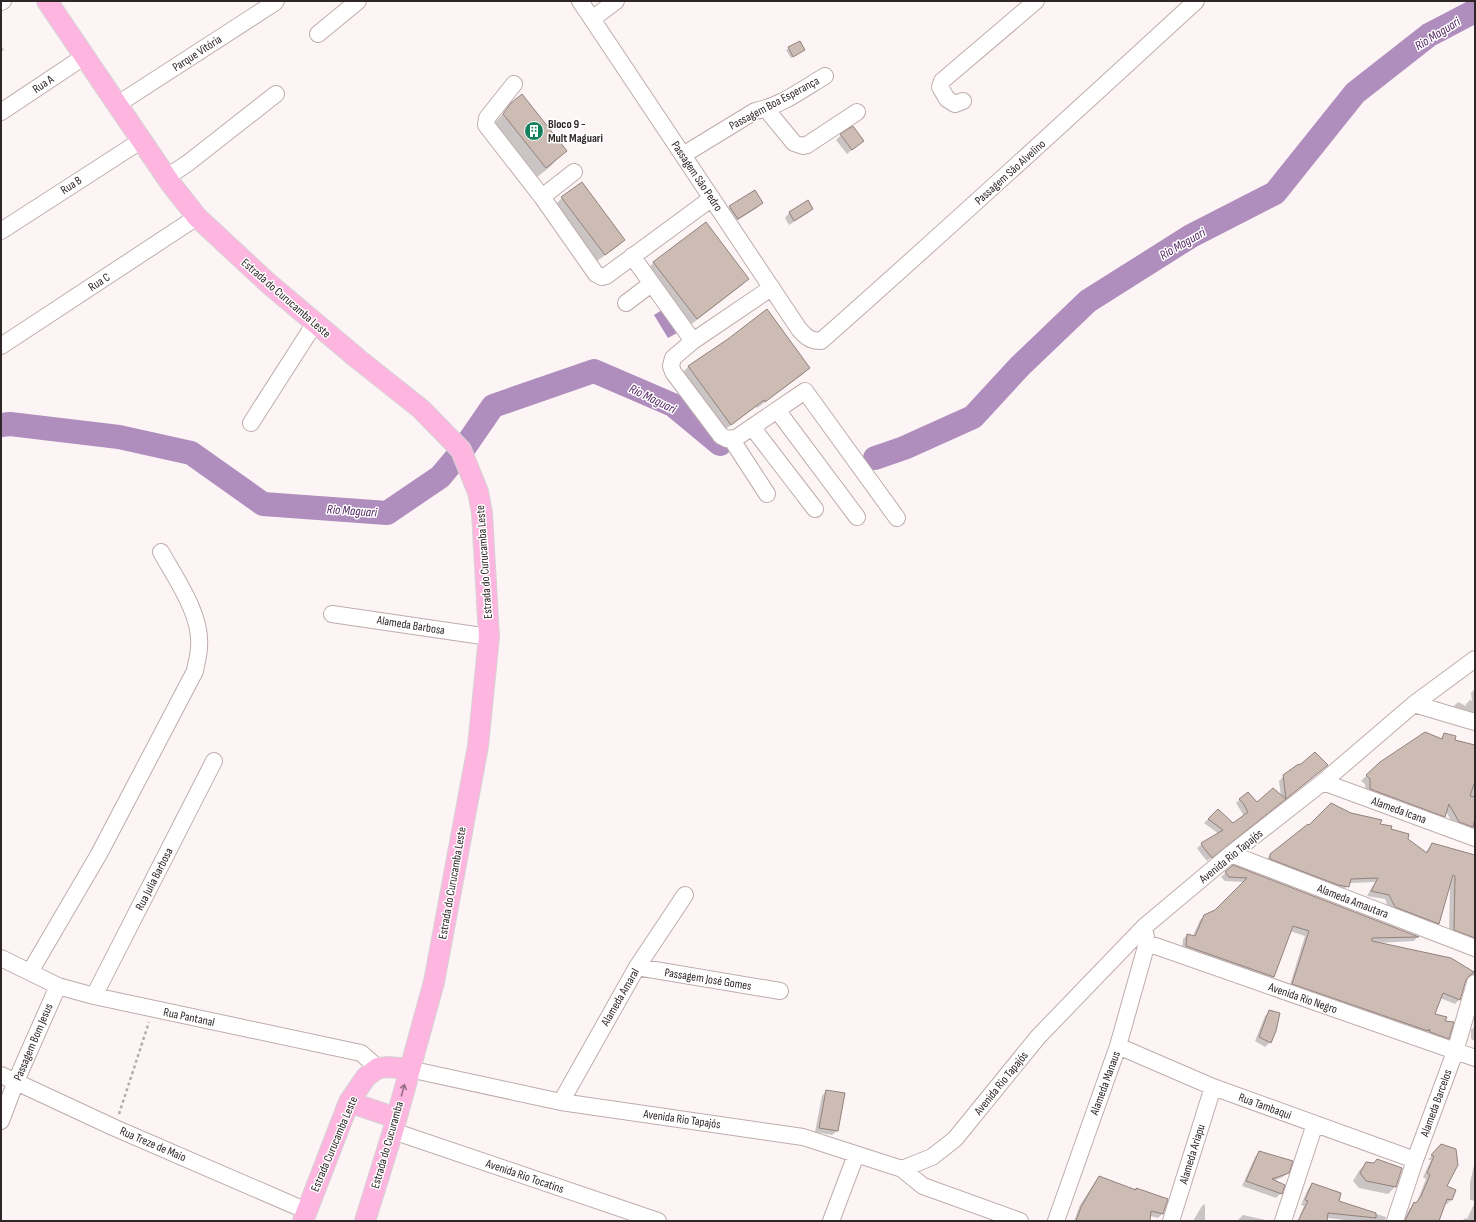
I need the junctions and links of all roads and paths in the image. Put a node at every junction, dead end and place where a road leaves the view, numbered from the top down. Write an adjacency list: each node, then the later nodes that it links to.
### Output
1 (47, 1): 10 (main road, Estrada do Curucamba Leste)
2 (276, 1): 15 (street, Parque Vitória)
3 (358, 1): 9 (street)
4 (580, 1): 8 (street, Passagem São Pedro)
5 (616, 1): 8 (street)
6 (1036, 1): 14 (street)
7 (1196, 1): 32 (street, Passagem São Alvelino)
8 (592, 19): 20 (street, Passagem São Pedro)
9 (318, 34)
10 (85, 56): 15 (main road, Estrada do Curucamba Leste); 17 (street, Rua A)
11 (825, 76): 16 (street, Passagem Boa Esperança)
12 (514, 84): 23 (street)
13 (276, 94): 22 (street)
14 (963, 101)
15 (118, 104): 19 (main road, Estrada do Curucamba Leste)
16 (766, 109): 18 (street); 20 (street, Passagem Boa Esperança)
17 (1, 112)
18 (857, 112)
19 (142, 140): 22 (main road, Estrada do Curucamba Leste); 26 (street, Rua B)
20 (683, 155): 24 (street, Passagem São Pedro)
21 (574, 172): 23 (street)
22 (167, 177): 25 (main road, Estrada do Curucamba Leste)
23 (542, 197): 27 (street)
24 (712, 198): 27 (street); 29 (street, Passagem São Pedro)
25 (197, 217): 31 (main road, Estrada do Curucamba Leste); 34 (street, Rua C)
26 (1, 231)
27 (632, 256): 28 (street)
28 (651, 284): 30 (street); 33 (street)
29 (771, 288): 32 (street, Passagem São Pedro); 33 (street)
30 (626, 303)
31 (315, 323): 36 (street); 45 (main road, Estrada do Curucamba Leste)
32 (821, 340)
33 (693, 341): 38 (street)
34 (1, 346)
35 (777, 410): 37 (street); 41 (street); 42 (street)
36 (251, 423)
37 (752, 427): 38 (street); 40 (street)
38 (732, 440): 39 (street)
39 (767, 494)
40 (815, 509)
41 (857, 517)
42 (898, 518)
43 (161, 552): 59 (street)
44 (332, 614): 45 (street, Alameda Barbosa)
45 (489, 637): 69 (main road, Estrada do Curucamba Leste)
46 (1475, 659): 47 (street, Avenida Rio Tapajós)
47 (1414, 704): 48 (street); 50 (street, Avenida Rio Tapajós)
48 (1475, 722)
49 (214, 761): 63 (street, Rua Julia Barbosa)
50 (1323, 782): 51 (street, Alameda Icana); 52 (street, Avenida Rio Tapajós)
51 (1475, 838)
52 (1231, 854): 54 (street, Avenida Rio Tapajós); 56 (street, Alameda Amautara)
53 (685, 895): 58 (street, Alameda Amaral)
54 (1144, 927): 55 (street); 81 (street, Avenida Rio Tapajós)
55 (1146, 943): 65 (street, Alameda Manaus); 66 (street, Avenida Rio Negro)
56 (1475, 948)
57 (1, 958): 59 (street, Rua Pantanal)
58 (637, 967): 62 (street, Passagem José Gomes); 74 (street, Alameda Amaral)
59 (30, 972): 61 (street, Rua Pantanal)
60 (1475, 983): 66 (street, Alameda Barcelos)
61 (58, 986): 63 (street, Rua Pantanal); 71 (street, Passagem Bom Jesus)
62 (780, 991)
63 (94, 996): 64 (street, Rua Pantanal)
64 (154, 1010): 68 (street, Rua Pantanal); 78 (path)
65 (1118, 1046): 72 (street, Rua Tambaqui); 87 (street, Alameda Manaus)
66 (1455, 1052): 67 (street, Avenida Rio Negro); 80 (street, Alameda Barcelos)
67 (1475, 1058)
68 (378, 1068): 69 (main road); 73 (main road, Estrada Curucamba Leste)
69 (409, 1070): 74 (street, Avenida Rio Tapajós); 77 (main road, Estrada do Cucuramba, one-way to 69)
70 (1, 1075): 71 (street, Rua Treze de Maio)
71 (16, 1081): 75 (street, Passagem Bom Jesus); 78 (street, Rua Treze de Maio)
72 (1213, 1087): 76 (street, Rua Tambaqui); 88 (street, Alameda Ariapu)
73 (349, 1102): 77 (main road); 82 (main road, Estrada Curucamba Leste)
74 (561, 1102): 79 (street, Avenida Rio Tapajós)
75 (1, 1121)
76 (1315, 1124): 80 (street, Rua Tambaqui); 89 (street)
77 (394, 1125): 83 (main road, Estrada do Cucuramba); 84 (street, Avenida Rio Tocatins)
78 (115, 1128): 82 (street, Rua Treze de Maio)
79 (856, 1155): 81 (street, Avenida Rio Tapajós); 85 (street)
80 (1415, 1160): 90 (street, Alameda Barcelos)
81 (902, 1168): 86 (street)
82 (305, 1216)
83 (365, 1221)
84 (658, 1221)
85 (831, 1221)
86 (1020, 1221)
87 (1056, 1221)
88 (1171, 1221)
89 (1282, 1221)
90 (1395, 1221)

